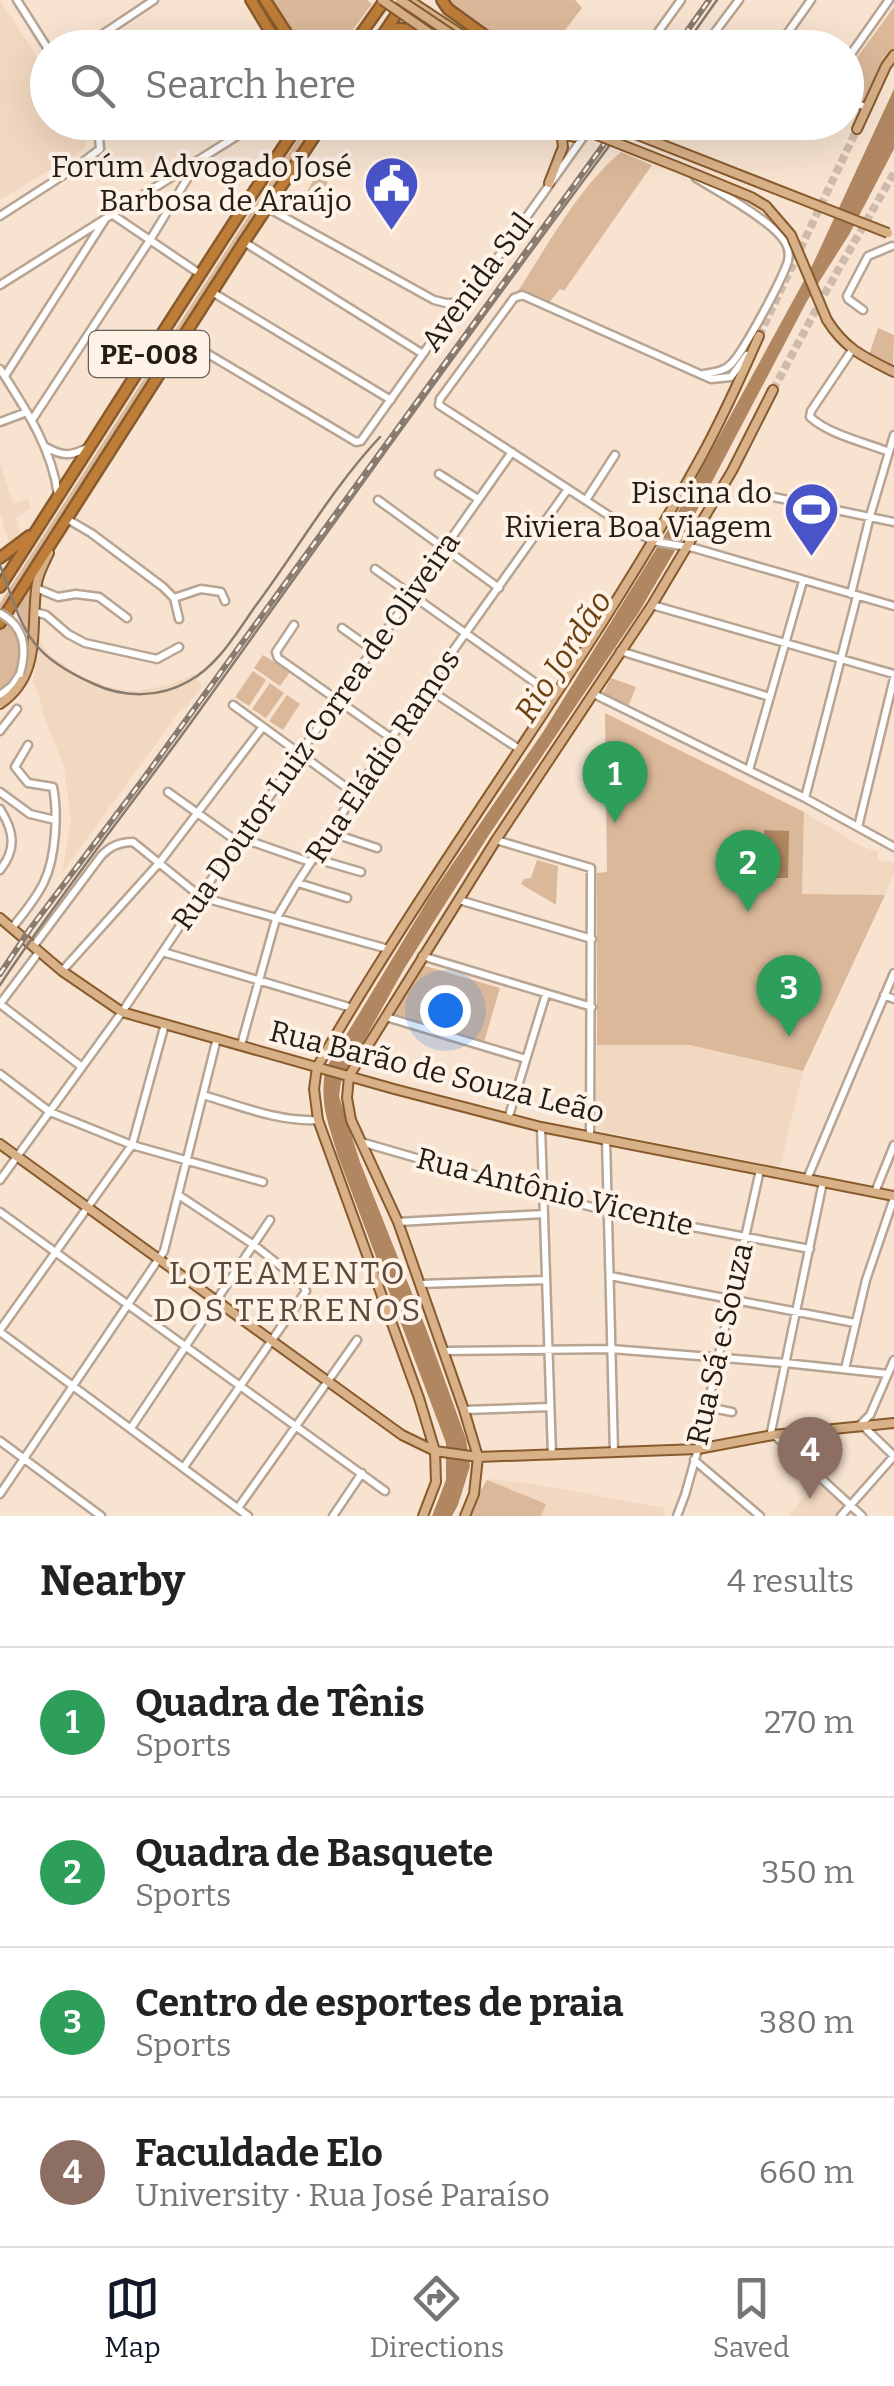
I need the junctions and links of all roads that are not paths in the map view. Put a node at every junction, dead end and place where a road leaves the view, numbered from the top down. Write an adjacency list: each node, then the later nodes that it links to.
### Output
1 (18, 0): 12 (street)
2 (154, 0): 13 (street)
3 (251, 0): 14 (highway)
4 (265, 0): 15 (highway)
5 (385, 0): 16 (highway); 18 (main road, bridge); 19 (main road, bridge)
6 (405, 0): 17 (highway); 20 (main road, bridge); 21 (main road, bridge)
7 (681, 0): 23 (street)
8 (739, 0): 24 (street)
9 (811, 0): 25 (street)
10 (889, 0): 26 (street)
11 (445, 5): 22 (highway)
12 (37, 30)
13 (109, 30)
14 (269, 30)
15 (284, 30)
16 (364, 30)
17 (386, 30)
18 (426, 30)
19 (433, 30)
20 (447, 30)
21 (453, 30)
22 (478, 30)
23 (659, 30)
24 (717, 30)
25 (789, 30)
26 (864, 35)
27 (894, 54): 28 (main road)
28 (890, 68): 29 (main road)
29 (866, 107): 30 (main road)
30 (864, 111)
31 (98, 140): 44 (street)
32 (231, 140): 39 (street)
33 (288, 140): 50 (highway, PE-008)
34 (312, 140): 42 (highway, PE-008)
35 (563, 140): 41 (main road)
36 (581, 140): 41 (street, Avenida Sul)
37 (606, 140): 40 (main road, bridge)
38 (650, 140): 46 (main road, bridge)
39 (198, 161): 43 (street); 47 (street)
40 (678, 166): 57 (main road, bridge); 61 (street, bridge)
41 (549, 183): 53 (street, Avenida Sul)
42 (266, 207): 48 (highway, PE-008); 53 (street)
43 (113, 214): 45 (street); 47 (street)
44 (0, 216)
45 (104, 220): 51 (street); 62 (street)
46 (891, 234)
47 (150, 240): 50 (street); 65 (street)
48 (244, 242): 52 (highway, PE-008); 58 (street)
49 (892, 246): 54 (street)
50 (200, 274): 68 (highway, PE-008)
51 (0, 284)
52 (212, 292): 55 (highway, PE-008); 64 (street)
53 (457, 302): 58 (street, Avenida Sul)
54 (863, 310)
55 (184, 339): 64 (street, Avenida Sul); 81 (highway, PE-008)
56 (758, 340): 61 (street); 85 (main road)
57 (852, 350): 60 (main road); 71 (street)
58 (424, 354): 64 (street, Avenida Sul)
59 (0, 368): 62 (street)
60 (894, 372)
61 (700, 374): 70 (street, Avenida Sul)
62 (5, 376): 65 (street)
63 (773, 390): 87 (main road)
64 (391, 400)
65 (29, 416): 66 (street); 69 (street)
66 (0, 422)
67 (894, 435): 71 (street)
68 (90, 446): 69 (street); 76 (highway, PE-008)
69 (46, 447): 76 (street)
70 (512, 452): 74 (street); 77 (street, Rua Doutor Luiz Correa de Oliveira)
71 (889, 452): 80 (street)
72 (615, 456): 79 (street)
73 (440, 474): 77 (street)
74 (568, 489): 79 (street); 93 (street, Rua Eládio Ramos)
75 (764, 495): 80 (street)
76 (58, 496): 84 (highway, PE-008)
77 (478, 499): 86 (street, Rua Doutor Luiz Correa de Oliveira)
78 (378, 500): 86 (street)
79 (586, 500): 85 (street)
80 (870, 516): 82 (street); 95 (street)
81 (67, 519): 83 (highway, PE-008); 96 (street)
82 (894, 522)
83 (60, 530): 92 (main road); 104 (highway, PE-008)
84 (35, 532): 88 (highway); 91 (highway, PE-008)
85 (655, 541): 87 (street); 117 (main road)
86 (444, 546): 93 (street); 94 (street, Rua Doutor Luiz Correa de Oliveira)
87 (685, 546): 90 (street); 98 (main road)
88 (0, 558)
89 (376, 569): 94 (street)
90 (803, 581): 95 (street); 108 (street)
91 (0, 587)
92 (36, 588): 100 (main road); 102 (street)
93 (500, 588): 107 (street, Rua Eládio Ramos)
94 (412, 594): 107 (street); 110 (street, Rua Doutor Luiz Correa de Oliveira)
95 (854, 595): 99 (street); 112 (street)
96 (174, 598): 97 (street); 103 (street)
97 (225, 602)
98 (652, 604): 108 (street); 111 (main road)
99 (894, 606)
100 (35, 612): 109 (street); 120 (main road)
101 (0, 613): 115 (street, bridge)
102 (127, 618)
103 (180, 618)
104 (0, 623)
105 (294, 624): 119 (street)
106 (342, 628): 110 (street)
107 (466, 634): 114 (street, Rua Eládio Ramos); 117 (street)
108 (784, 644): 112 (street); 118 (street)
109 (179, 647)
110 (373, 650): 119 (street, Rua Doutor Luiz Correa de Oliveira)
111 (620, 651): 116 (main road); 118 (street)
112 (842, 660): 113 (street); 133 (street)
113 (894, 676): 137 (street)
114 (427, 688): 125 (street, Rua Eládio Ramos); 127 (street)
115 (1, 694)
116 (594, 694): 129 (street); 140 (main road)
117 (554, 696): 127 (main road)
118 (770, 697): 129 (street)
119 (338, 701): 125 (street); 128 (street, Rua Doutor Luiz Correa de Oliveira)
120 (0, 704)
121 (234, 705): 123 (street)
122 (18, 709): 124 (street)
123 (262, 728): 128 (street); 135 (street)
124 (0, 731)
125 (391, 738): 132 (street, Rua Eládio Ramos)
126 (28, 745): 136 (street)
127 (520, 749): 155 (main road)
128 (301, 755): 132 (street); 139 (street, Rua Doutor Luiz Correa de Oliveira)
129 (749, 770): 133 (street)
130 (0, 792): 136 (street)
131 (168, 792): 135 (street)
132 (354, 793): 138 (street, Rua Eládio Ramos)
133 (805, 798): 137 (street)
134 (0, 809): 145 (street)
135 (196, 814): 139 (street); 144 (street)
136 (55, 820): 153 (street)
137 (858, 827): 142 (street)
138 (329, 832): 141 (street); 143 (street, Rua Eládio Ramos)
139 (240, 840): 143 (street); 148 (street, Rua Doutor Luiz Correa de Oliveira)
140 (496, 840): 150 (main road); 154 (street)
141 (377, 848)
142 (894, 848)
143 (311, 860): 146 (street); 147 (street, Rua Eládio Ramos)
144 (160, 862): 148 (street); 156 (street); 159 (street)
145 (0, 870)
146 (361, 872)
147 (298, 883): 149 (street); 152 (street, Rua Eládio Ramos)
148 (201, 896): 152 (street); 157 (street, Rua Doutor Luiz Correa de Oliveira)
149 (347, 898)
150 (459, 900): 154 (street); 158 (main road)
151 (0, 918): 153 (main road, Rua Barão de Souza Leão)
152 (276, 919): 155 (street); 161 (street, Rua Eládio Ramos)
153 (12, 928): 156 (main road, Rua Barão de Souza Leão)
154 (592, 939): 166 (street)
155 (388, 948): 167 (main road)
156 (36, 949): 159 (main road, Rua Barão de Souza Leão); 165 (street)
157 (163, 952): 161 (street); 168 (street, Rua Doutor Luiz Correa de Oliveira)
158 (422, 956): 162 (street); 169 (main road)
159 (62, 970): 168 (main road, Rua Barão de Souza Leão)
160 (894, 973): 163 (street)
161 (259, 981): 167 (street); 172 (street, Rua Eládio Ramos)
162 (546, 994): 166 (street); 173 (street)
163 (884, 996): 164 (street); 192 (street)
164 (894, 1000)
165 (0, 1004): 174 (street)
166 (592, 1006): 183 (street)
167 (352, 1008): 175 (main road)
168 (122, 1012): 170 (main road, Rua Barão de Souza Leão); 174 (street, Rua Doutor Luiz Correa de Oliveira)
169 (385, 1016): 173 (street); 177 (main road)
170 (165, 1024): 171 (main road, Rua Barão de Souza Leão); 187 (street)
171 (217, 1038): 172 (main road, Rua Barão de Souza Leão); 178 (street)
172 (241, 1045): 175 (main road, Rua Barão de Souza Leão)
173 (526, 1060): 180 (street)
174 (83, 1067): 179 (street, Rua Doutor Luiz Correa de Oliveira)
175 (320, 1068): 177 (main road, Rua Barão de Souza Leão); 181 (main road)
176 (0, 1074): 179 (street)
177 (348, 1075): 180 (main road, Rua Barão de Souza Leão); 185 (main road)
178 (203, 1095): 181 (street); 190 (street)
179 (50, 1112): 187 (street); 189 (street, Rua Doutor Luiz Correa de Oliveira)
180 (508, 1119): 182 (main road, Rua Barão de Souza Leão)
181 (318, 1120): 245 (main road)
182 (542, 1127): 183 (main road, Rua Barão de Souza Leão); 197 (street)
183 (590, 1136): 184 (main road, Rua Barão de Souza Leão)
184 (606, 1139): 191 (main road, Rua Barão de Souza Leão); 201 (street)
185 (361, 1142): 197 (street, Rua Antônio Vicente); 205 (main road)
186 (0, 1144): 189 (main road)
187 (132, 1145): 190 (street); 200 (street)
188 (894, 1145): 196 (street)
189 (17, 1156): 193 (street, Rua Doutor Luiz Correa de Oliveira); 200 (main road)
190 (187, 1162): 194 (street); 198 (street)
191 (760, 1170): 192 (main road, Rua Barão de Souza Leão); 206 (street, Rua Sá e Souza)
192 (807, 1179): 195 (main road, Rua Barão de Souza Leão)
193 (0, 1180)
194 (263, 1182)
195 (823, 1182): 196 (main road, Rua Barão de Souza Leão); 208 (street)
196 (875, 1192): 199 (main road, Rua Barão de Souza Leão)
197 (544, 1194): 201 (street, Rua Antônio Vicente); 203 (street)
198 (180, 1196): 207 (street); 210 (street)
199 (894, 1197): 218 (street)
200 (88, 1208): 209 (street); 210 (main road)
201 (607, 1210): 206 (street, Rua Antônio Vicente); 211 (street)
202 (0, 1212): 209 (street)
203 (544, 1214): 205 (street); 212 (street)
204 (270, 1220): 207 (street)
205 (398, 1222): 213 (main road)
206 (745, 1236): 208 (street, Rua Antônio Vicente); 215 (street, Rua Sá e Souza)
207 (254, 1245): 214 (street); 220 (street)
208 (810, 1249): 217 (street)
209 (57, 1253): 216 (street); 219 (street)
210 (159, 1260): 214 (main road); 216 (street)
211 (610, 1276): 215 (street); 224 (street)
212 (545, 1280): 213 (street); 223 (street)
213 (420, 1284): 225 (main road)
214 (216, 1300): 220 (main road); 222 (street)
215 (730, 1301): 217 (street); 226 (street, Rua Sá e Souza)
216 (129, 1305): 222 (street); 232 (street)
217 (795, 1313): 218 (street); 228 (street)
218 (855, 1323): 229 (street)
219 (0, 1331): 232 (street)
220 (272, 1340): 231 (main road); 233 (street)
221 (357, 1340): 231 (street)
222 (185, 1345): 233 (street); 241 (street)
223 (548, 1349): 224 (street); 225 (street); 234 (street)
224 (611, 1349): 226 (street); 246 (street)
225 (444, 1351): 236 (main road)
226 (718, 1357): 228 (street); 235 (street, Rua Sá e Souza)
227 (894, 1360): 230 (street)
228 (785, 1363): 229 (street); 242 (street)
229 (844, 1369): 230 (street)
230 (888, 1374): 239 (street)
231 (327, 1381): 240 (street); 245 (main road)
232 (74, 1386): 241 (street); 250 (street)
233 (242, 1386): 240 (street); 252 (street)
234 (550, 1407): 236 (street); 247 (street)
235 (706, 1407): 237 (street); 244 (street, Rua Sá e Souza)
236 (464, 1410): 249 (main road)
237 (732, 1412)
238 (894, 1423): 239 (main road)
239 (861, 1424): 242 (main road); 248 (street)
240 (298, 1426): 253 (street); 257 (street)
241 (130, 1428): 252 (street)
242 (772, 1435): 244 (main road); 256 (street)
243 (0, 1441): 250 (street)
244 (698, 1449): 246 (main road); 251 (street, Rua Sá e Souza)
245 (438, 1452): 249 (main road); 261 (main road)
246 (614, 1454): 247 (main road)
247 (552, 1455): 249 (main road)
248 (894, 1456): 256 (street)
249 (475, 1457): 262 (main road)
250 (24, 1460): 255 (street); 258 (street)
251 (694, 1460): 263 (street, Rua Sá e Souza); 264 (street)
252 (184, 1467): 257 (street)
253 (362, 1473): 254 (street); 260 (street)
254 (385, 1490)
255 (0, 1494)
256 (850, 1506): 265 (street); 266 (street)
257 (238, 1508): 259 (street)
258 (101, 1516)
259 (248, 1516)
260 (333, 1516)
261 (423, 1516)
262 (465, 1516)
263 (676, 1516)
264 (760, 1516)
265 (841, 1516)
266 (862, 1516)

